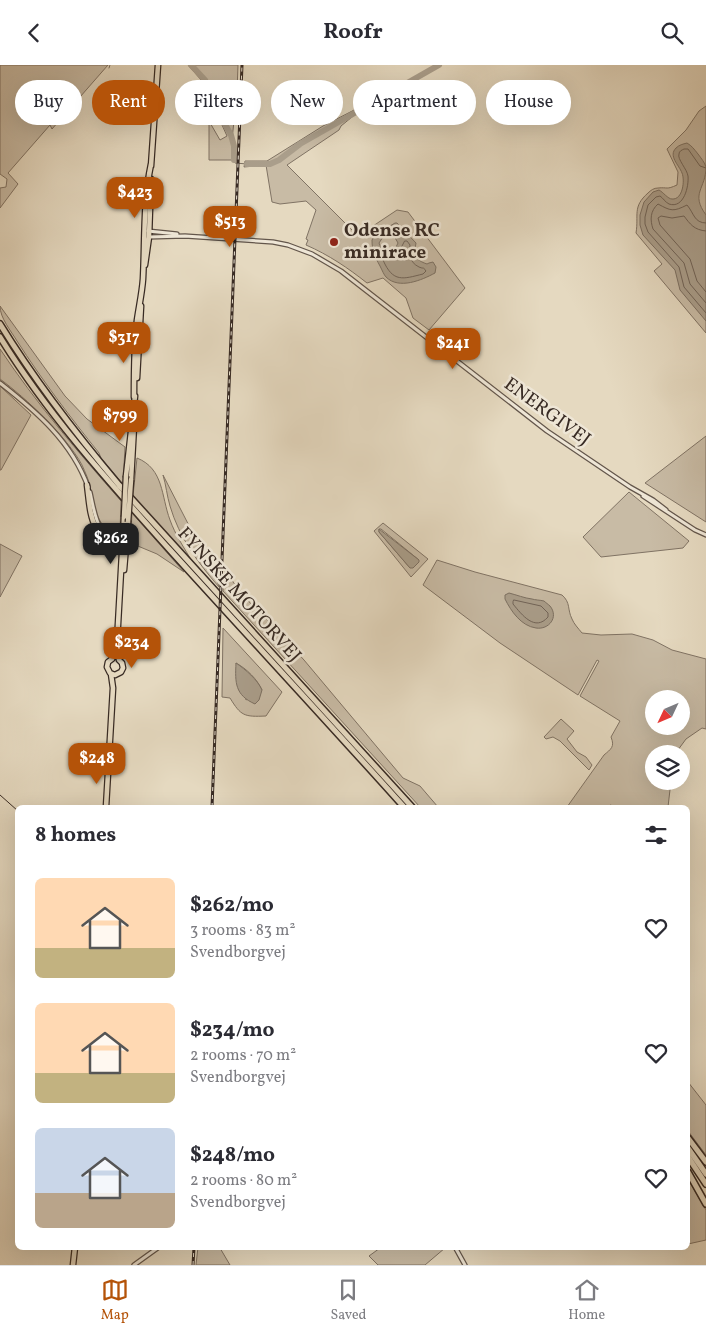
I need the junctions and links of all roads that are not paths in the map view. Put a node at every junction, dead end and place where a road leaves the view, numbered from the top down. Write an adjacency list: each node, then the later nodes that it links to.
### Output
1 (158, 65): 2 (main road)
2 (151, 164): 3 (main road); 3 (main road)
3 (147, 233): 9 (main road); 13 (street, ENERGIVEJ)
4 (1, 324): 21 (highway, FYNSKE MOTORVEJ)
5 (0, 337): 7 (highway, FYNSKE MOTORVEJ)
6 (0, 342): 7 (highway)
7 (22, 371): 20 (highway, FYNSKE MOTORVEJ)
8 (0, 383): 10 (street)
9 (134, 409): 12 (main road, bridge); 14 (main road, bridge)
10 (87, 485): 11 (street); 14 (main road)
11 (96, 520): 12 (street); 14 (street)
12 (123, 531): 14 (main road)
13 (706, 535)
14 (124, 545): 15 (main road)
15 (117, 642): 16 (main road); 17 (main road)
16 (112, 659): 17 (main road); 18 (main road)
17 (119, 660): 18 (main road)
18 (114, 674): 19 (main road)
19 (106, 805)
20 (402, 805)
21 (410, 805)
22 (690, 1141): 25 (highway)
23 (690, 1151): 26 (highway)
24 (690, 1160): 28 (highway)
25 (706, 1161)
26 (706, 1174)
27 (690, 1176): 29 (highway)
28 (706, 1184)
29 (706, 1204)
30 (75, 1250): 33 (main road)
31 (155, 1250): 34 (street)
32 (456, 1250): 35 (street)
33 (73, 1265)
34 (134, 1265)
35 (464, 1265)

